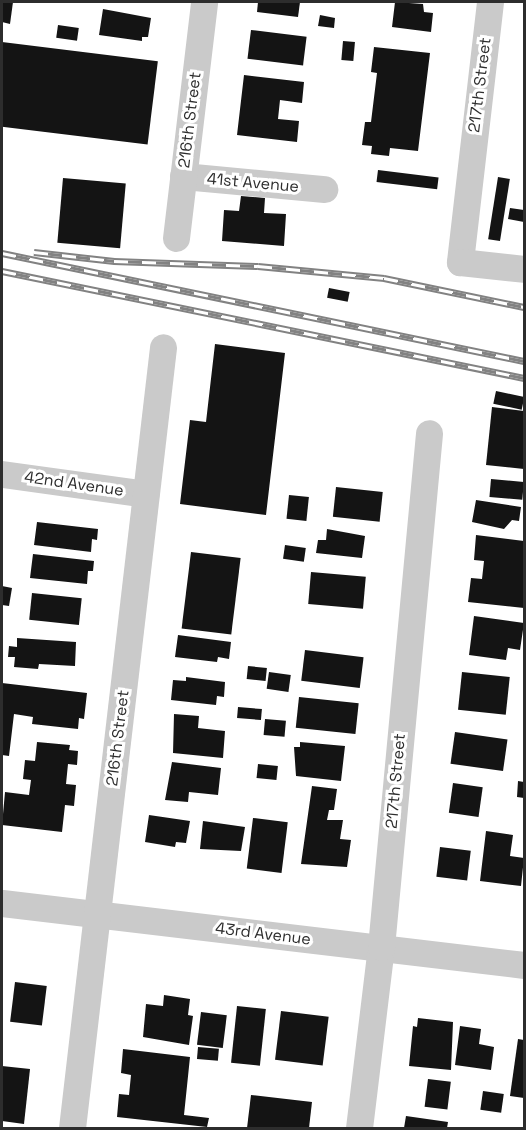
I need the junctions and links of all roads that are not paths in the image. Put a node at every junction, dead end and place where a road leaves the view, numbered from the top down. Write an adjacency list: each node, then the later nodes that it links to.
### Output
1 (204, 2): 3 (street, 216th Street)
2 (490, 2): 6 (street, 217th Street)
3 (183, 176): 4 (street, 41st Avenue); 5 (street, 216th Street)
4 (324, 189)
5 (176, 238)
6 (525, 269)
7 (163, 347): 10 (street, 216th Street)
8 (429, 433): 13 (street, 217th Street)
9 (2, 474): 10 (street, 42nd Avenue)
10 (146, 494): 12 (street, 216th Street)
11 (2, 903): 12 (street, 43rd Avenue)
12 (97, 915): 13 (street, 43rd Avenue); 15 (street, 216th Street)
13 (381, 947): 14 (street, 43rd Avenue); 16 (street, 217th Street)
14 (525, 964)
15 (72, 1128)
16 (359, 1128)

